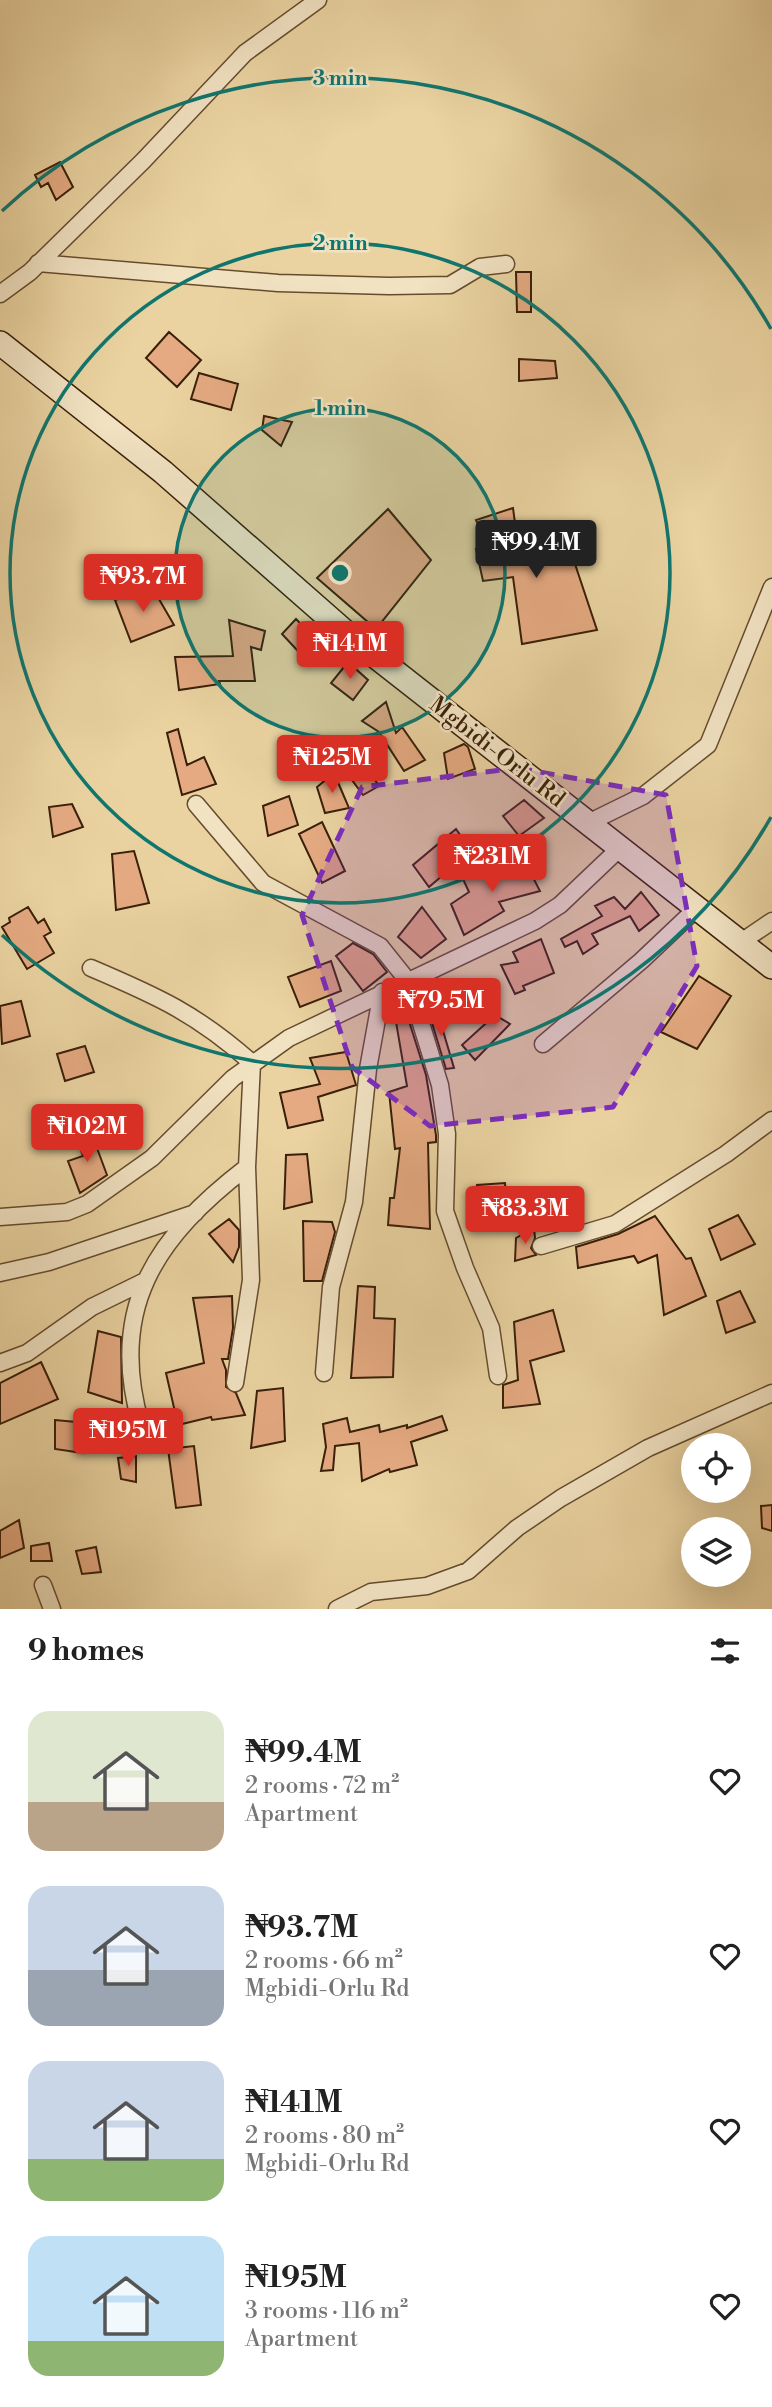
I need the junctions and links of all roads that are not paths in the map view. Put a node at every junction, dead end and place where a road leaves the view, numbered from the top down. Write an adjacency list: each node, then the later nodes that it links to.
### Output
1 (318, 0): 2 (street)
2 (38, 263): 3 (street); 4 (street)
3 (506, 264)
4 (0, 294)
5 (0, 343): 8 (main road, Mgbidi-Orlu Rd)
6 (772, 587): 8 (street)
7 (195, 804): 15 (street)
8 (588, 823): 9 (main road, Mgbidi-Orlu Rd)
9 (621, 848): 10 (main road, Mgbidi-Orlu Rd); 15 (street)
10 (697, 908): 12 (main road, Mgbidi-Orlu Rd); 17 (street)
11 (772, 921): 12 (street)
12 (741, 942): 13 (main road, Mgbidi-Orlu Rd)
13 (772, 967)
14 (91, 968): 18 (street)
15 (408, 981): 16 (street); 28 (street)
16 (382, 992): 18 (street); 27 (street)
17 (543, 1044)
18 (251, 1063): 20 (street); 22 (street)
19 (772, 1120): 23 (street)
20 (247, 1167): 21 (street); 29 (street)
21 (196, 1213): 24 (street); 25 (street)
22 (0, 1217)
23 (541, 1246)
24 (0, 1273)
25 (143, 1283): 26 (street); 31 (street)
26 (0, 1363)
27 (324, 1373)
28 (498, 1376)
29 (235, 1383)
30 (772, 1393): 34 (street)
31 (141, 1425)
32 (43, 1585): 33 (street)
33 (52, 1609)
34 (337, 1609)

